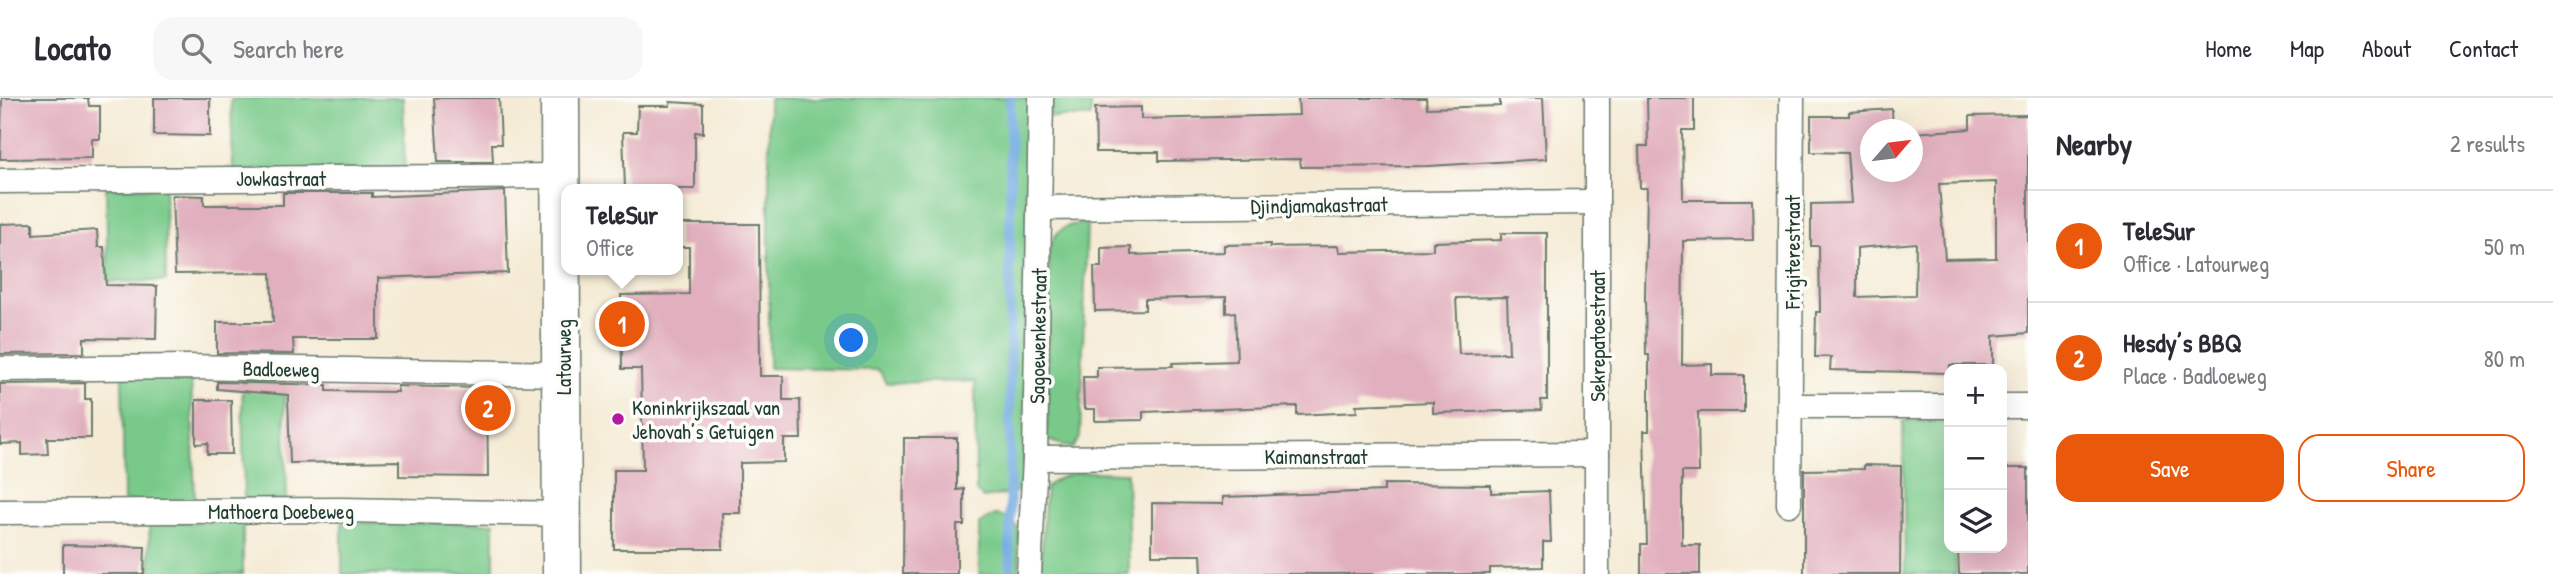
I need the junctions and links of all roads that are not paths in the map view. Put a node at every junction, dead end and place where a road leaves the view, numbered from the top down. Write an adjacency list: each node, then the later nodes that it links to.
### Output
1 (560, 98): 5 (main road, Latourweg)
2 (1041, 98): 9 (street, Sagoewenkestraat)
3 (1597, 98): 8 (street, Sekrepatoestraat)
4 (1792, 98): 13 (street, Frigiterestraat)
5 (562, 176): 6 (street, Jowkastraat); 7 (main road, Latourweg)
6 (0, 181)
7 (562, 184)
8 (1597, 202): 9 (street, Djindjamakastraat); 17 (street, Sekrepatoestraat)
9 (1040, 208): 18 (street, Sagoewenkestraat)
10 (562, 275): 12 (main road, Latourweg)
11 (0, 369): 12 (street, Badloeweg)
12 (563, 374): 21 (main road, Latourweg)
13 (1791, 406): 14 (street); 19 (street, Frigiterestraat)
14 (1944, 406)
15 (2007, 406): 16 (street)
16 (2028, 406)
17 (1597, 454): 18 (street, Kaimanstraat); 24 (street, Sekrepatoestraat)
18 (1035, 458): 23 (street, Sagoewenkestraat)
19 (1790, 504)
20 (0, 512): 21 (street, Mathoera Doebeweg)
21 (562, 514): 22 (main road, Latourweg)
22 (562, 574)
23 (1029, 574)
24 (1597, 574)

